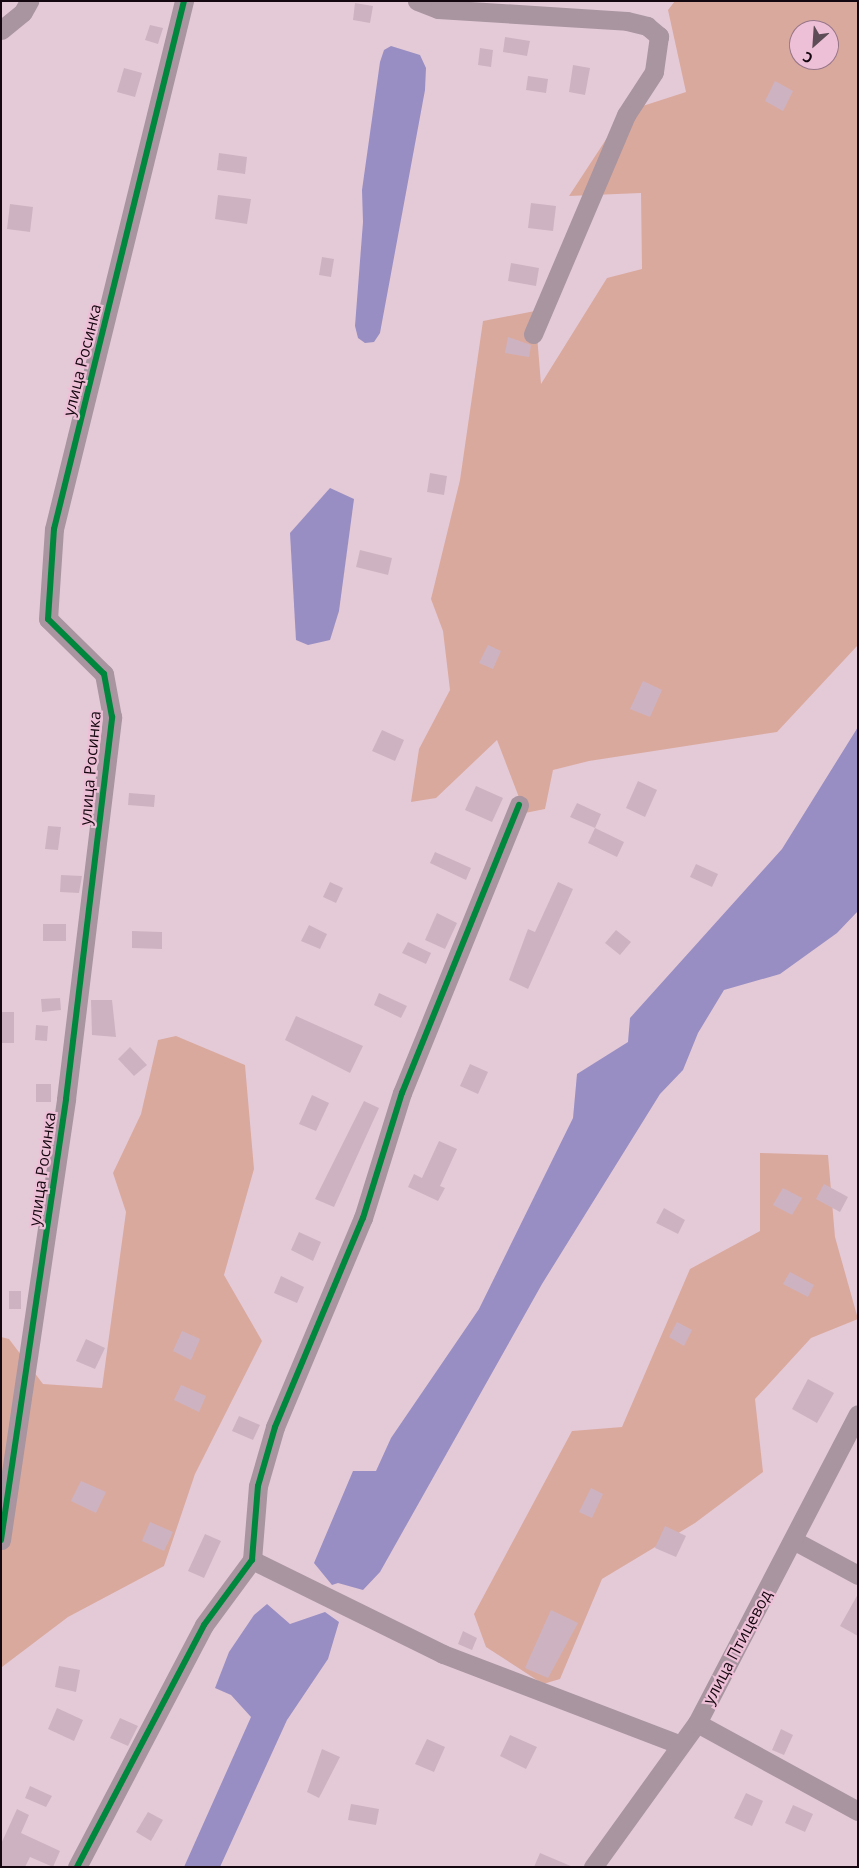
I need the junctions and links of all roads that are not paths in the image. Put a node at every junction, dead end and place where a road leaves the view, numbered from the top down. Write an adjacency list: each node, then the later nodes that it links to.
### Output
1 (29, 1): 4 (street)
2 (184, 1): 8 (street, улица Росинка)
3 (417, 1): 5 (street)
4 (1, 30)
5 (533, 334)
6 (519, 805): 10 (street)
7 (858, 1414): 9 (street, улица Птицевод)
8 (1, 1540)
9 (793, 1540): 11 (street); 12 (street, улица Птицевод)
10 (252, 1560): 13 (street); 15 (street)
11 (858, 1575)
12 (697, 1723): 13 (street, улица Птицевод); 14 (street)
13 (679, 1744): 16 (street, улица Птицевод)
14 (858, 1811)
15 (77, 1867)
16 (593, 1867)

